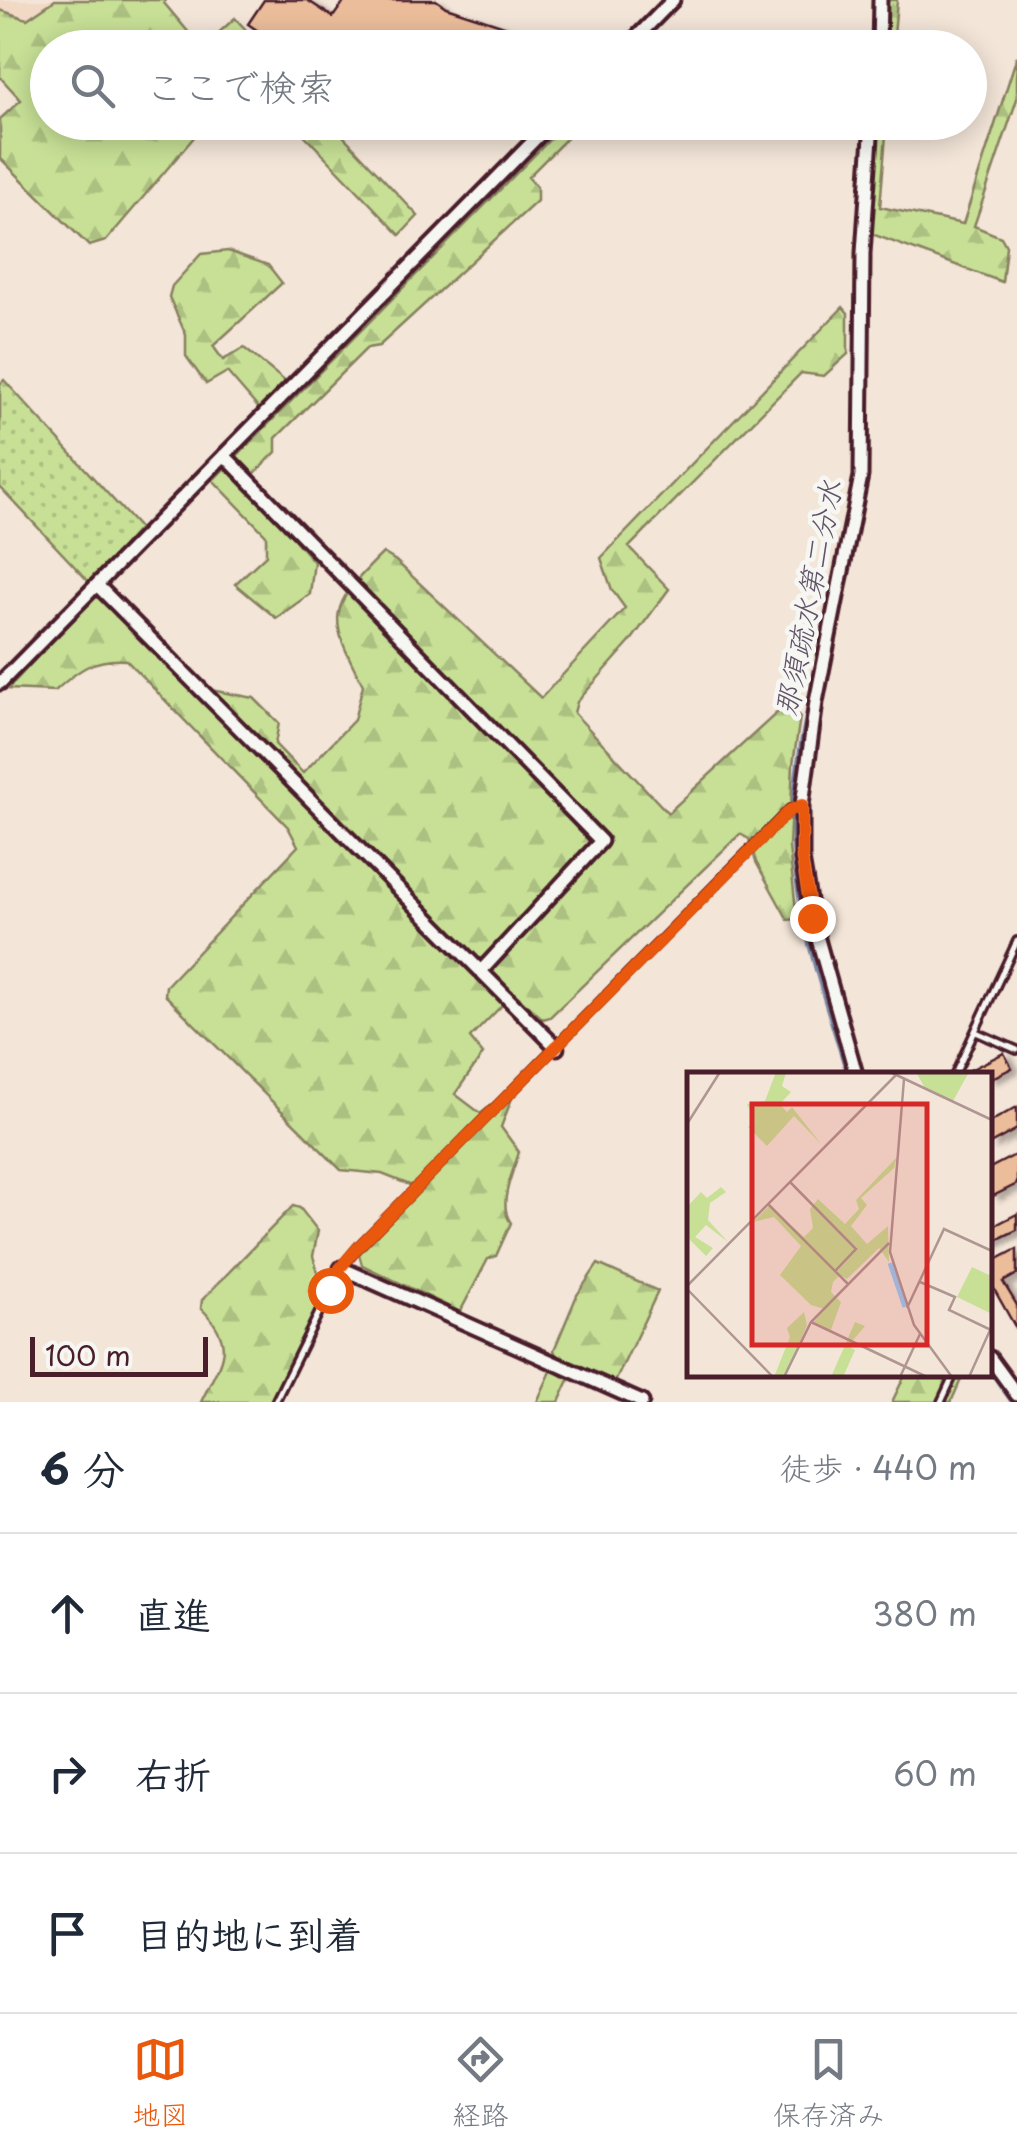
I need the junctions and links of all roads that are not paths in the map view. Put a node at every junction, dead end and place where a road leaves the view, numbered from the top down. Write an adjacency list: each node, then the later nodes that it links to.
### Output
1 (673, 0): 3 (street)
2 (880, 0): 4 (street)
3 (644, 30)
4 (879, 30)
5 (534, 140): 7 (street)
6 (871, 140): 10 (street)
7 (224, 455): 8 (street); 12 (street)
8 (97, 585): 9 (street); 12 (street)
9 (0, 683)
10 (802, 805): 14 (lane); 16 (street)
11 (1017, 941): 13 (lane)
12 (482, 971): 14 (street)
13 (976, 1032): 15 (lane); 17 (lane)
14 (557, 1048): 18 (lane)
15 (1017, 1050)
16 (855, 1072)
17 (956, 1072)
18 (340, 1268): 22 (lane); 23 (street)
19 (992, 1361): 21 (street)
20 (953, 1377): 24 (lane)
21 (1017, 1395)
22 (275, 1402)
23 (642, 1402)
24 (941, 1402)

